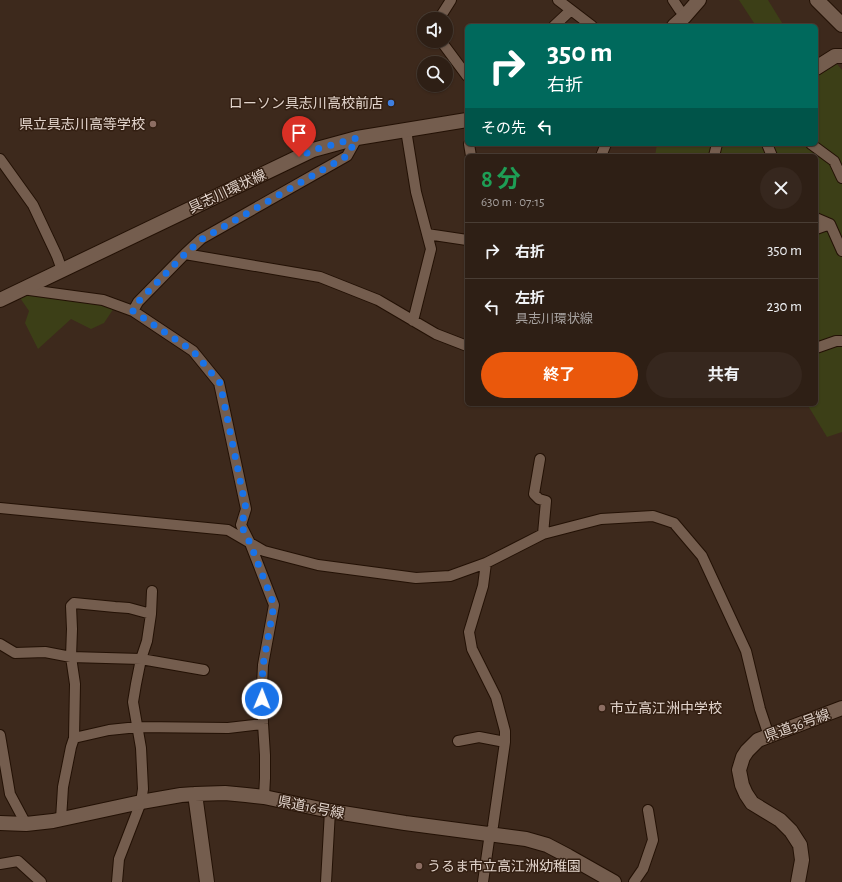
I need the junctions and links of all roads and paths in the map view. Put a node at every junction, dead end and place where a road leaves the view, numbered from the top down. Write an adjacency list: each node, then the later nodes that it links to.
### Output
1 (451, 0): 7 (street)
2 (558, 0): 6 (street)
3 (673, 0): 8 (street)
4 (699, 0): 8 (main road)
5 (816, 0): 12 (main road)
6 (571, 10): 9 (street); 10 (street)
7 (443, 12)
8 (685, 16): 11 (main road)
9 (556, 24)
10 (589, 24)
11 (676, 24)
12 (842, 25)
13 (447, 48): 16 (street)
14 (842, 56): 15 (main road)
15 (818, 67)
16 (465, 73)
17 (465, 123): 18 (main road, 具志川環状線)
18 (406, 130): 19 (main road, 具志川環状線); 26 (street)
19 (357, 138): 29 (street); 30 (main road, 具志川環状線)
20 (814, 146): 22 (street)
21 (0, 159): 30 (street)
22 (842, 178)
23 (818, 219): 24 (street)
24 (830, 224): 25 (street); 28 (street)
25 (818, 228)
26 (427, 234): 27 (street); 34 (street)
27 (465, 240)
28 (842, 251)
29 (185, 254): 33 (street); 34 (street)
30 (62, 270): 31 (main road, 具志川環状線)
31 (22, 289): 32 (main road, 具志川環状線); 33 (street)
32 (0, 300)
33 (133, 311): 41 (street)
34 (413, 321): 36 (street)
35 (842, 341): 37 (street)
36 (465, 345)
37 (818, 347)
38 (540, 458): 40 (street)
39 (0, 508): 41 (street)
40 (543, 534): 42 (street); 53 (street)
41 (250, 543): 42 (street); 50 (street)
42 (486, 563): 56 (street)
43 (152, 591): 44 (street)
44 (151, 614): 46 (street); 47 (street)
45 (0, 644): 46 (street)
46 (71, 657): 47 (street); 54 (street)
47 (142, 659): 48 (street); 51 (street)
48 (204, 670)
49 (842, 708): 53 (main road, 県道36号線)
50 (263, 724): 51 (street); 58 (street)
51 (138, 727): 54 (street); 59 (street)
52 (0, 736): 64 (street)
53 (769, 736): 74 (main road, 県道36号線)
54 (74, 738): 62 (street)
55 (458, 741): 56 (street)
56 (505, 742): 65 (street)
57 (195, 794): 58 (main road, 県道16号線); 59 (main road, 県道16号線); 69 (main road)
58 (264, 798): 61 (main road, 県道16号線)
59 (141, 802): 62 (main road, 県道16号線); 68 (street)
60 (648, 810): 73 (street)
61 (330, 811): 65 (main road, 県道16号線); 70 (street)
62 (61, 819): 64 (main road, 県道16号線)
63 (0, 824): 64 (main road, 県道16号線)
64 (26, 824)
65 (490, 834): 71 (street); 72 (main road, 県道16号線)
66 (0, 864): 67 (street)
67 (41, 882)
68 (116, 882)
69 (207, 882)
70 (326, 882)
71 (483, 882)
72 (614, 882)
73 (634, 882)
74 (798, 882)

